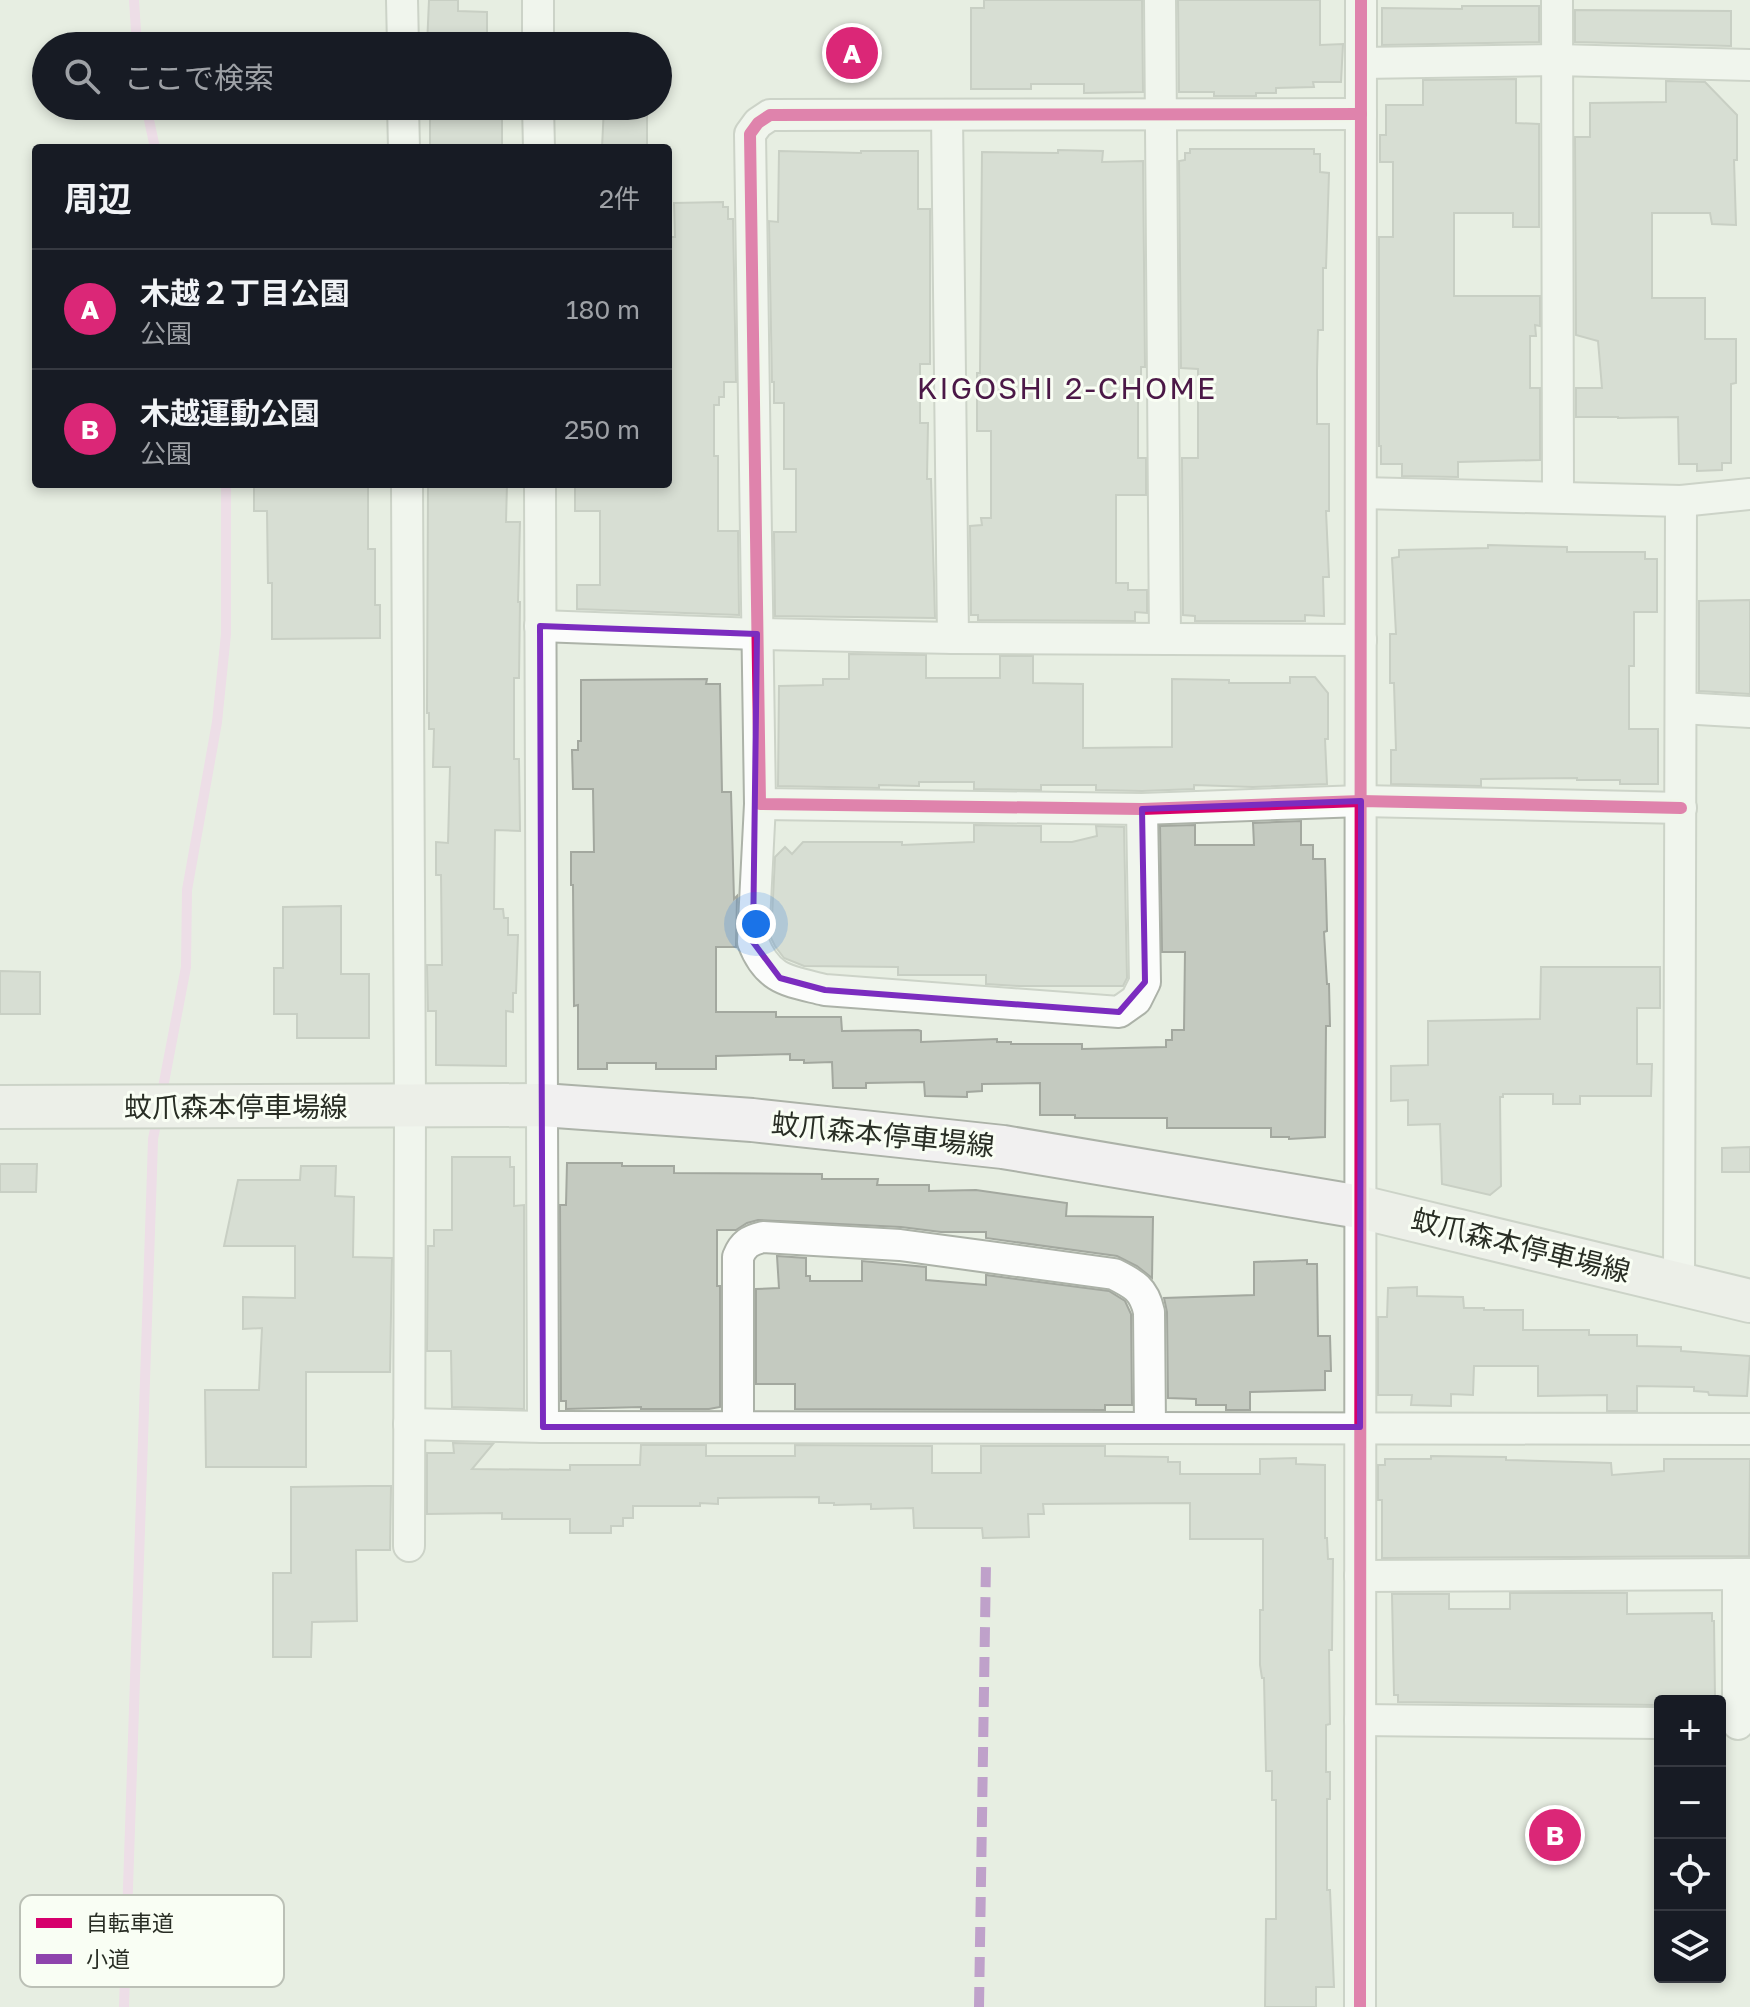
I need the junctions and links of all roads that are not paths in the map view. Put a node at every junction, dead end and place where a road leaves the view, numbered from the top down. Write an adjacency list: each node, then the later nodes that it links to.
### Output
1 (402, 0): 6 (street)
2 (538, 0): 7 (street)
3 (1160, 0): 11 (street)
4 (1361, 0): 9 (street)
5 (1557, 0): 8 (street)
6 (403, 32)
7 (538, 32)
8 (1557, 60): 9 (street); 10 (street); 22 (street)
9 (1361, 63): 12 (street)
10 (1750, 65)
11 (1160, 114): 12 (street); 13 (street); 27 (street)
12 (1361, 114): 20 (street)
13 (947, 115): 25 (street); 26 (street)
14 (403, 120): 16 (street)
15 (538, 120): 17 (street)
16 (404, 144)
17 (539, 144)
18 (407, 488): 35 (street)
19 (540, 488): 24 (street)
20 (1361, 493): 22 (street); 28 (street)
21 (1750, 494): 23 (street)
22 (1558, 497): 23 (street)
23 (1681, 501): 29 (street)
24 (540, 626): 25 (street); 36 (street)
25 (757, 634): 26 (street); 32 (street)
26 (953, 638): 27 (street)
27 (1165, 639): 28 (street)
28 (1361, 640): 31 (street)
29 (1681, 708): 30 (street); 33 (street)
30 (1750, 712)
31 (1361, 801): 33 (street); 34 (street); 38 (street)
32 (760, 804): 34 (street); 34 (street)
33 (1681, 808): 39 (street)
34 (1142, 809)
35 (410, 1105): 36 (main road, 蚊爪森本停車場線); 37 (main road, 蚊爪森本停車場線); 41 (street)
36 (542, 1105): 38 (main road, 蚊爪森本停車場線); 42 (street)
37 (0, 1107)
38 (1360, 1207): 39 (main road, 蚊爪森本停車場線); 45 (street)
39 (1679, 1284): 40 (main road, 蚊爪森本停車場線)
40 (1750, 1301)
41 (409, 1424): 42 (street); 47 (street)
42 (543, 1427): 43 (street)
43 (738, 1427): 44 (street); 44 (street)
44 (1150, 1427): 45 (street)
45 (1360, 1427): 46 (street); 49 (street)
46 (1750, 1429)
47 (409, 1546)
48 (1744, 1574): 49 (street); 52 (street)
49 (1360, 1576): 50 (street)
50 (1360, 1720): 51 (street); 53 (street)
51 (1654, 1723)
52 (1736, 1724)
53 (1360, 2007)

